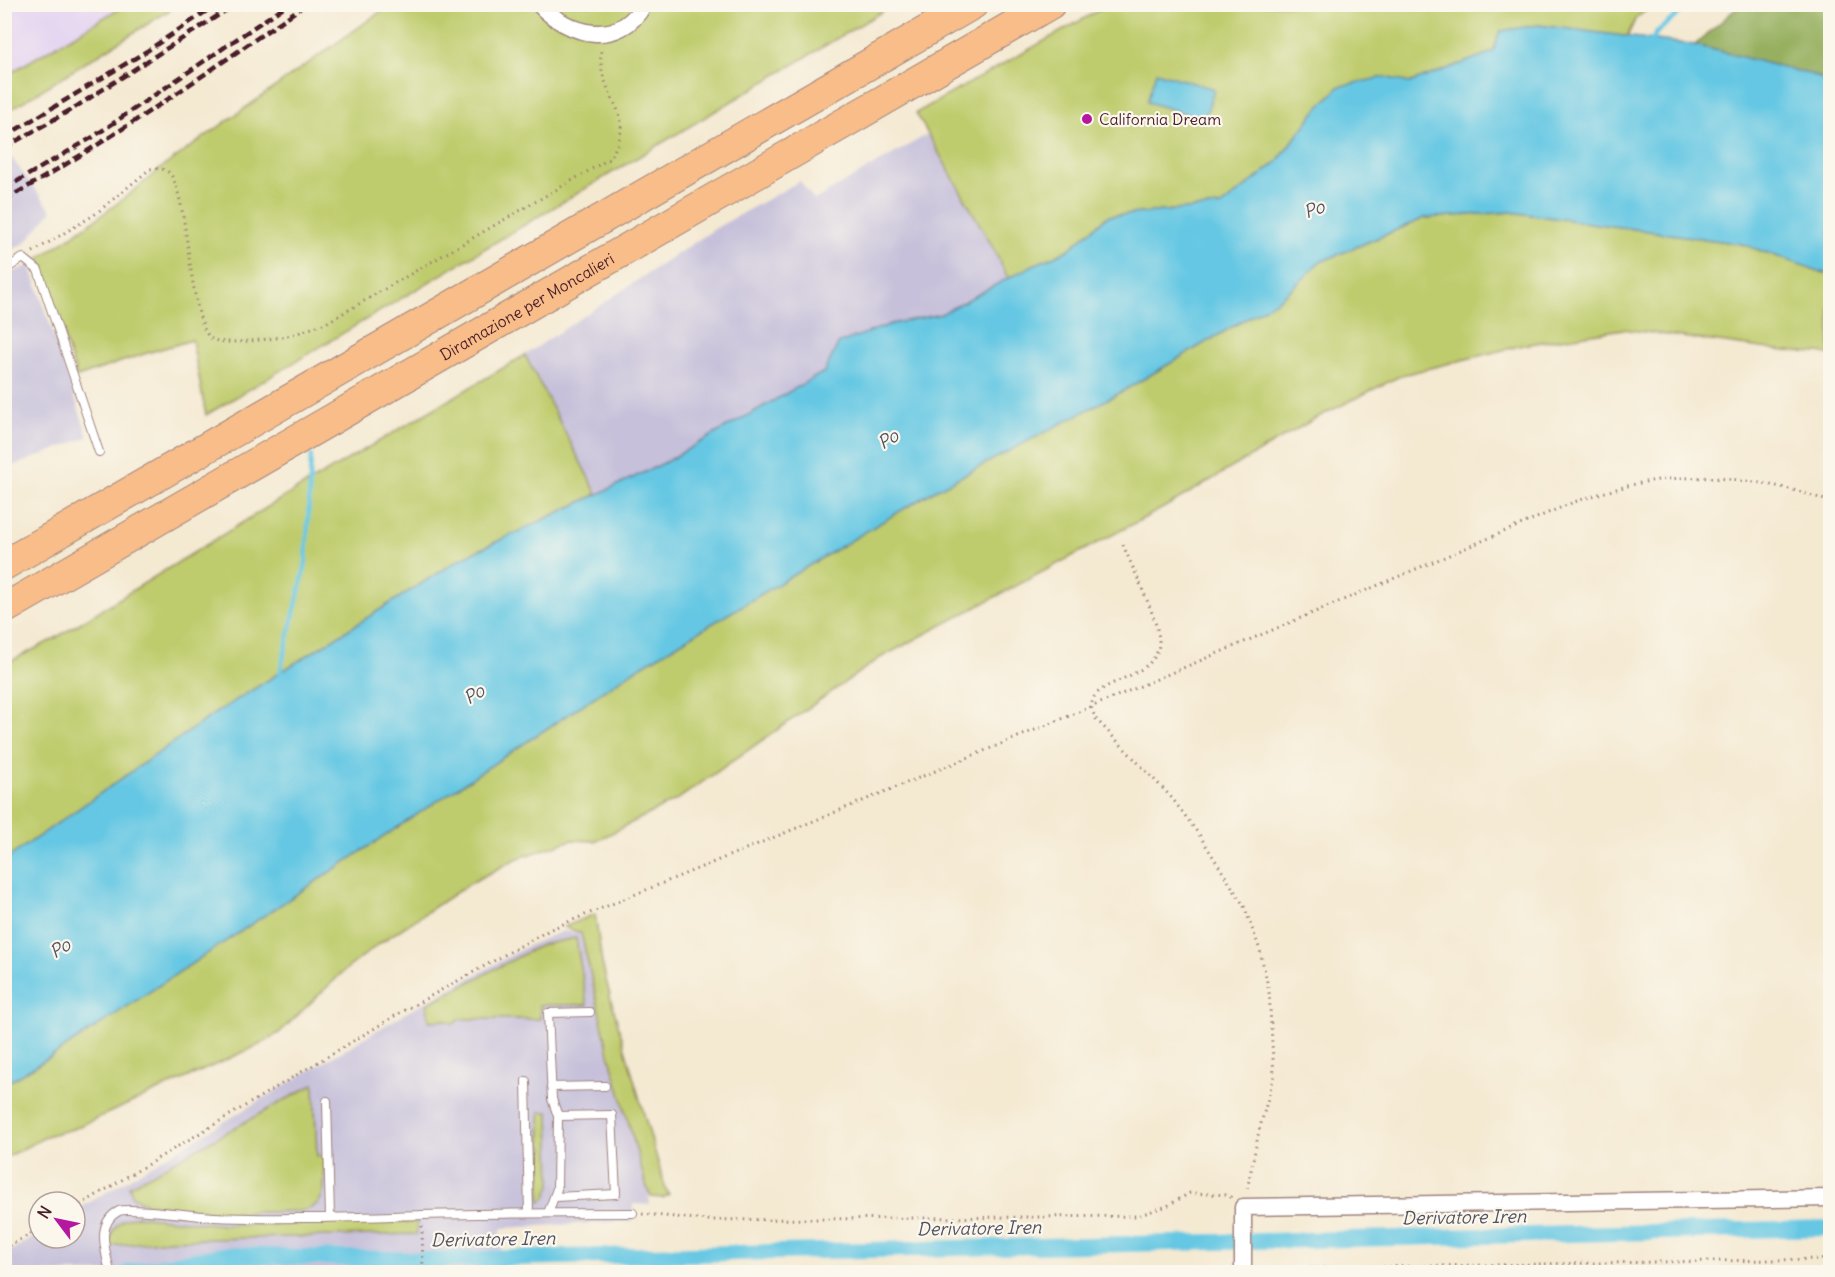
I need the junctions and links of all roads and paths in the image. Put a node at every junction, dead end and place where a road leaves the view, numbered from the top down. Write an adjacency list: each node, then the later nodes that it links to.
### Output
1 (539, 4): 5 (street)
2 (644, 4): 5 (street)
3 (973, 4): 11 (highway)
4 (1050, 4): 12 (highway, Diramazione per Moncalieri)
5 (601, 33): 6 (path)
6 (23, 258): 7 (lane); 8 (lane)
7 (4, 270)
8 (99, 452)
9 (1830, 502): 13 (path)
10 (1123, 545): 13 (path)
11 (4, 565)
12 (4, 609)
13 (1091, 707): 22 (path); 23 (path)
14 (590, 1012): 17 (lane)
15 (526, 1082): 24 (lane)
16 (605, 1086): 17 (lane)
17 (551, 1087): 19 (lane)
18 (327, 1101): 27 (lane)
19 (558, 1116): 20 (lane); 20 (lane)
20 (555, 1197): 25 (lane)
21 (1830, 1198): 23 (street)
22 (87, 1201)
23 (1243, 1207): 26 (path); 34 (street)
24 (530, 1213): 25 (lane); 27 (lane)
25 (548, 1213): 26 (lane)
26 (633, 1214)
27 (330, 1217): 32 (lane)
28 (422, 1225): 33 (path)
29 (27, 1236): 30 (path)
30 (4, 1249)
31 (1830, 1259): 35 (path)
32 (110, 1272)
33 (423, 1272)
34 (1243, 1272)
35 (1250, 1272)

